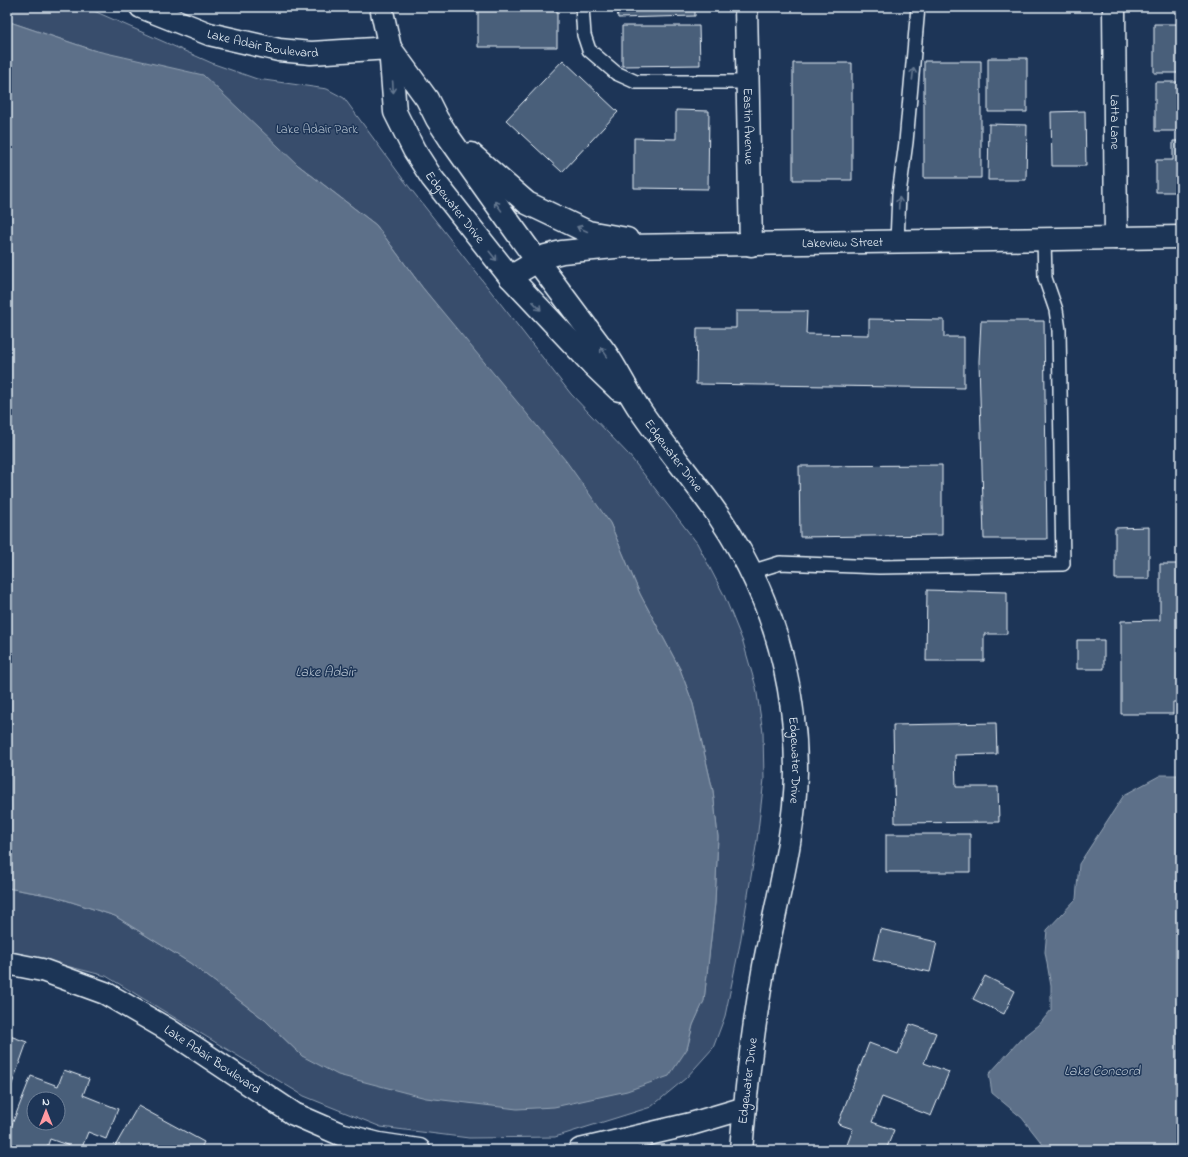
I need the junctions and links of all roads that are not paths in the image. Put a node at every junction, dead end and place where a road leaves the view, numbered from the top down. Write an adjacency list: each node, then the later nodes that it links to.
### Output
1 (141, 7): 7 (street, Lake Adair Boulevard)
2 (381, 7): 7 (street, Edgewater Drive)
3 (582, 7): 8 (lane)
4 (746, 7): 8 (street, Eastin Avenue)
5 (918, 7): 13 (lane, one-way to 5)
6 (1114, 7): 11 (street, Latta Lane)
7 (390, 48): 9 (street, Edgewater Drive); 17 (street, Edgewater Drive, one-way to 17)
8 (747, 82): 14 (street, Eastin Avenue)
9 (446, 134): 15 (street, one-way to 9); 16 (street, Edgewater Drive, one-way to 9)
10 (1181, 237): 11 (street, Lakeview Street)
11 (1116, 238): 12 (street, Lakeview Street)
12 (1044, 239): 13 (street, Lakeview Street); 19 (lane)
13 (897, 242): 14 (street, Lakeview Street)
14 (751, 245): 15 (street, Lakeview Street)
15 (661, 246): 16 (street, Lakeview Street)
16 (537, 260): 17 (street, Lakeview Street); 18 (street, Edgewater Drive, one-way to 16)
17 (510, 277): 18 (street, Edgewater Drive, one-way to 18)
18 (639, 409): 19 (street, Edgewater Drive)
19 (751, 572): 21 (street, Edgewater Drive)
20 (7, 963): 22 (street, Lake Adair Boulevard)
21 (744, 1108): 23 (street); 24 (street, Edgewater Drive)
22 (419, 1150)
23 (580, 1150)
24 (741, 1150)

